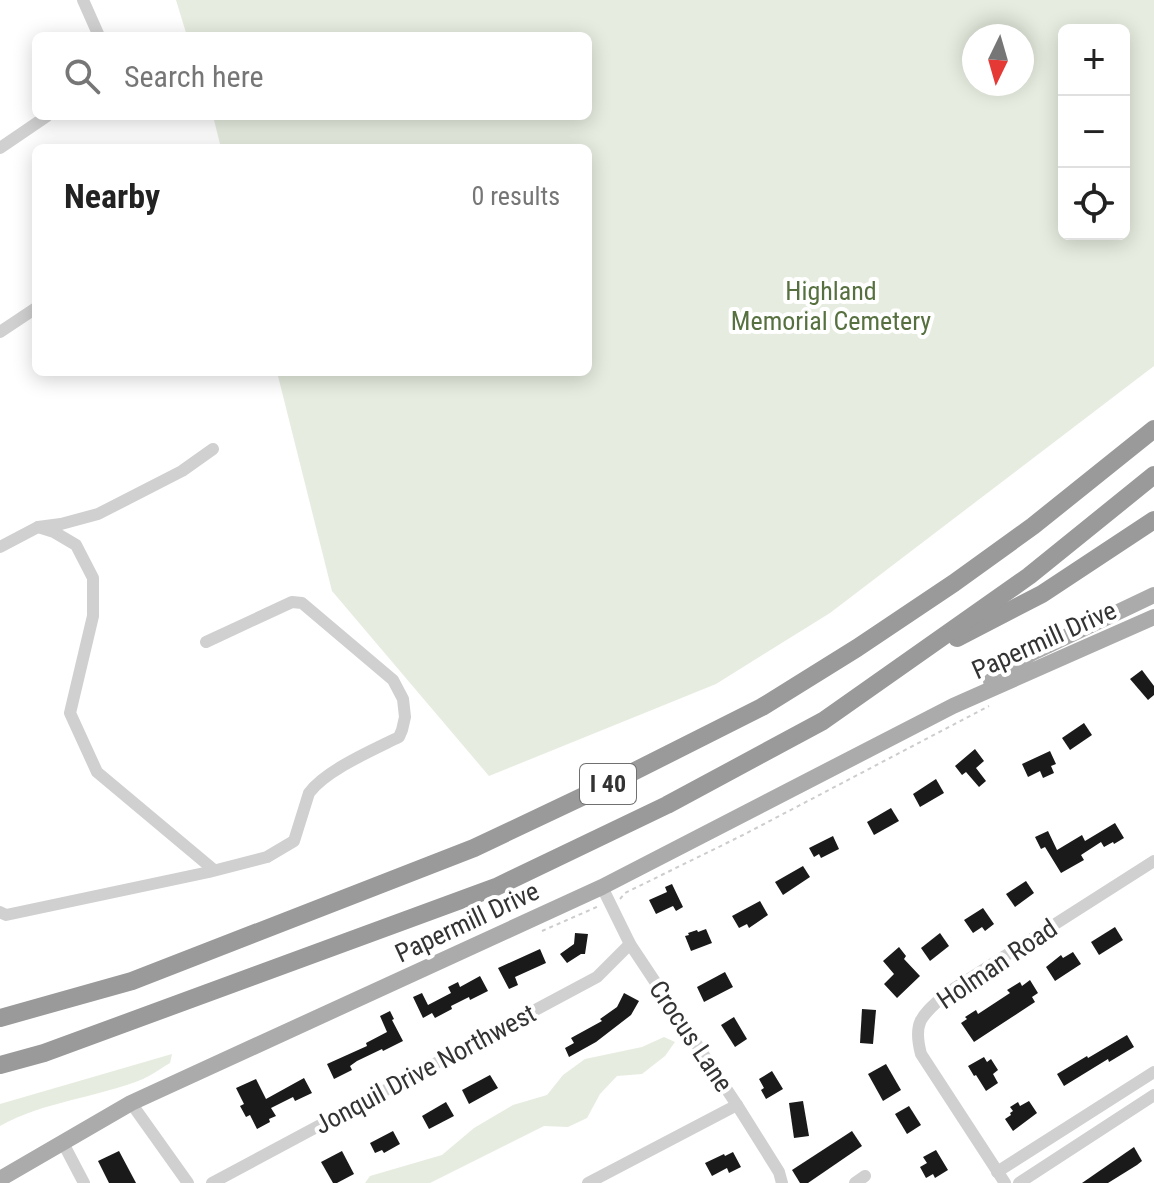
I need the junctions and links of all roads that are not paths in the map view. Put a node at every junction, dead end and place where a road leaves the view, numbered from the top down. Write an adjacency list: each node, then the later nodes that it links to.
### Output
1 (83, 0): 2 (street)
2 (97, 32)
3 (41, 120): 4 (street)
4 (0, 148)
5 (32, 311): 6 (street)
6 (0, 332)
7 (1154, 429): 23 (highway, I 40)
8 (213, 449): 11 (street)
9 (1154, 475): 16 (highway, I 40)
10 (1154, 520): 16 (highway)
11 (38, 527): 12 (street); 19 (street)
12 (0, 547)
13 (1154, 595): 17 (main road, Papermill Drive)
14 (1154, 617): 17 (main road, Papermill Drive)
15 (206, 642): 19 (street)
16 (897, 668): 24 (highway, I 40)
17 (953, 706): 20 (main road, Papermill Drive)
18 (1154, 861): 30 (street, Holman Road)
19 (212, 871): 21 (street)
20 (602, 887): 22 (street, Crocus Lane); 27 (main road, Papermill Drive)
21 (3, 914)
22 (630, 944): 28 (street, Crocus Lane); 34 (street, Jonquil Drive Northwest)
23 (0, 1018)
24 (0, 1065)
25 (1154, 1072): 30 (street)
26 (1154, 1095): 38 (street)
27 (131, 1103): 29 (main road, Papermill Drive); 33 (street)
28 (737, 1105): 35 (street); 36 (street, Crocus Lane)
29 (63, 1143): 31 (main road, Papermill Drive); 32 (street)
30 (997, 1172): 37 (street, Holman Road)
31 (0, 1179)
32 (84, 1183)
33 (188, 1183)
34 (212, 1183)
35 (588, 1183)
36 (782, 1183)
37 (1005, 1183)
38 (1019, 1183)

